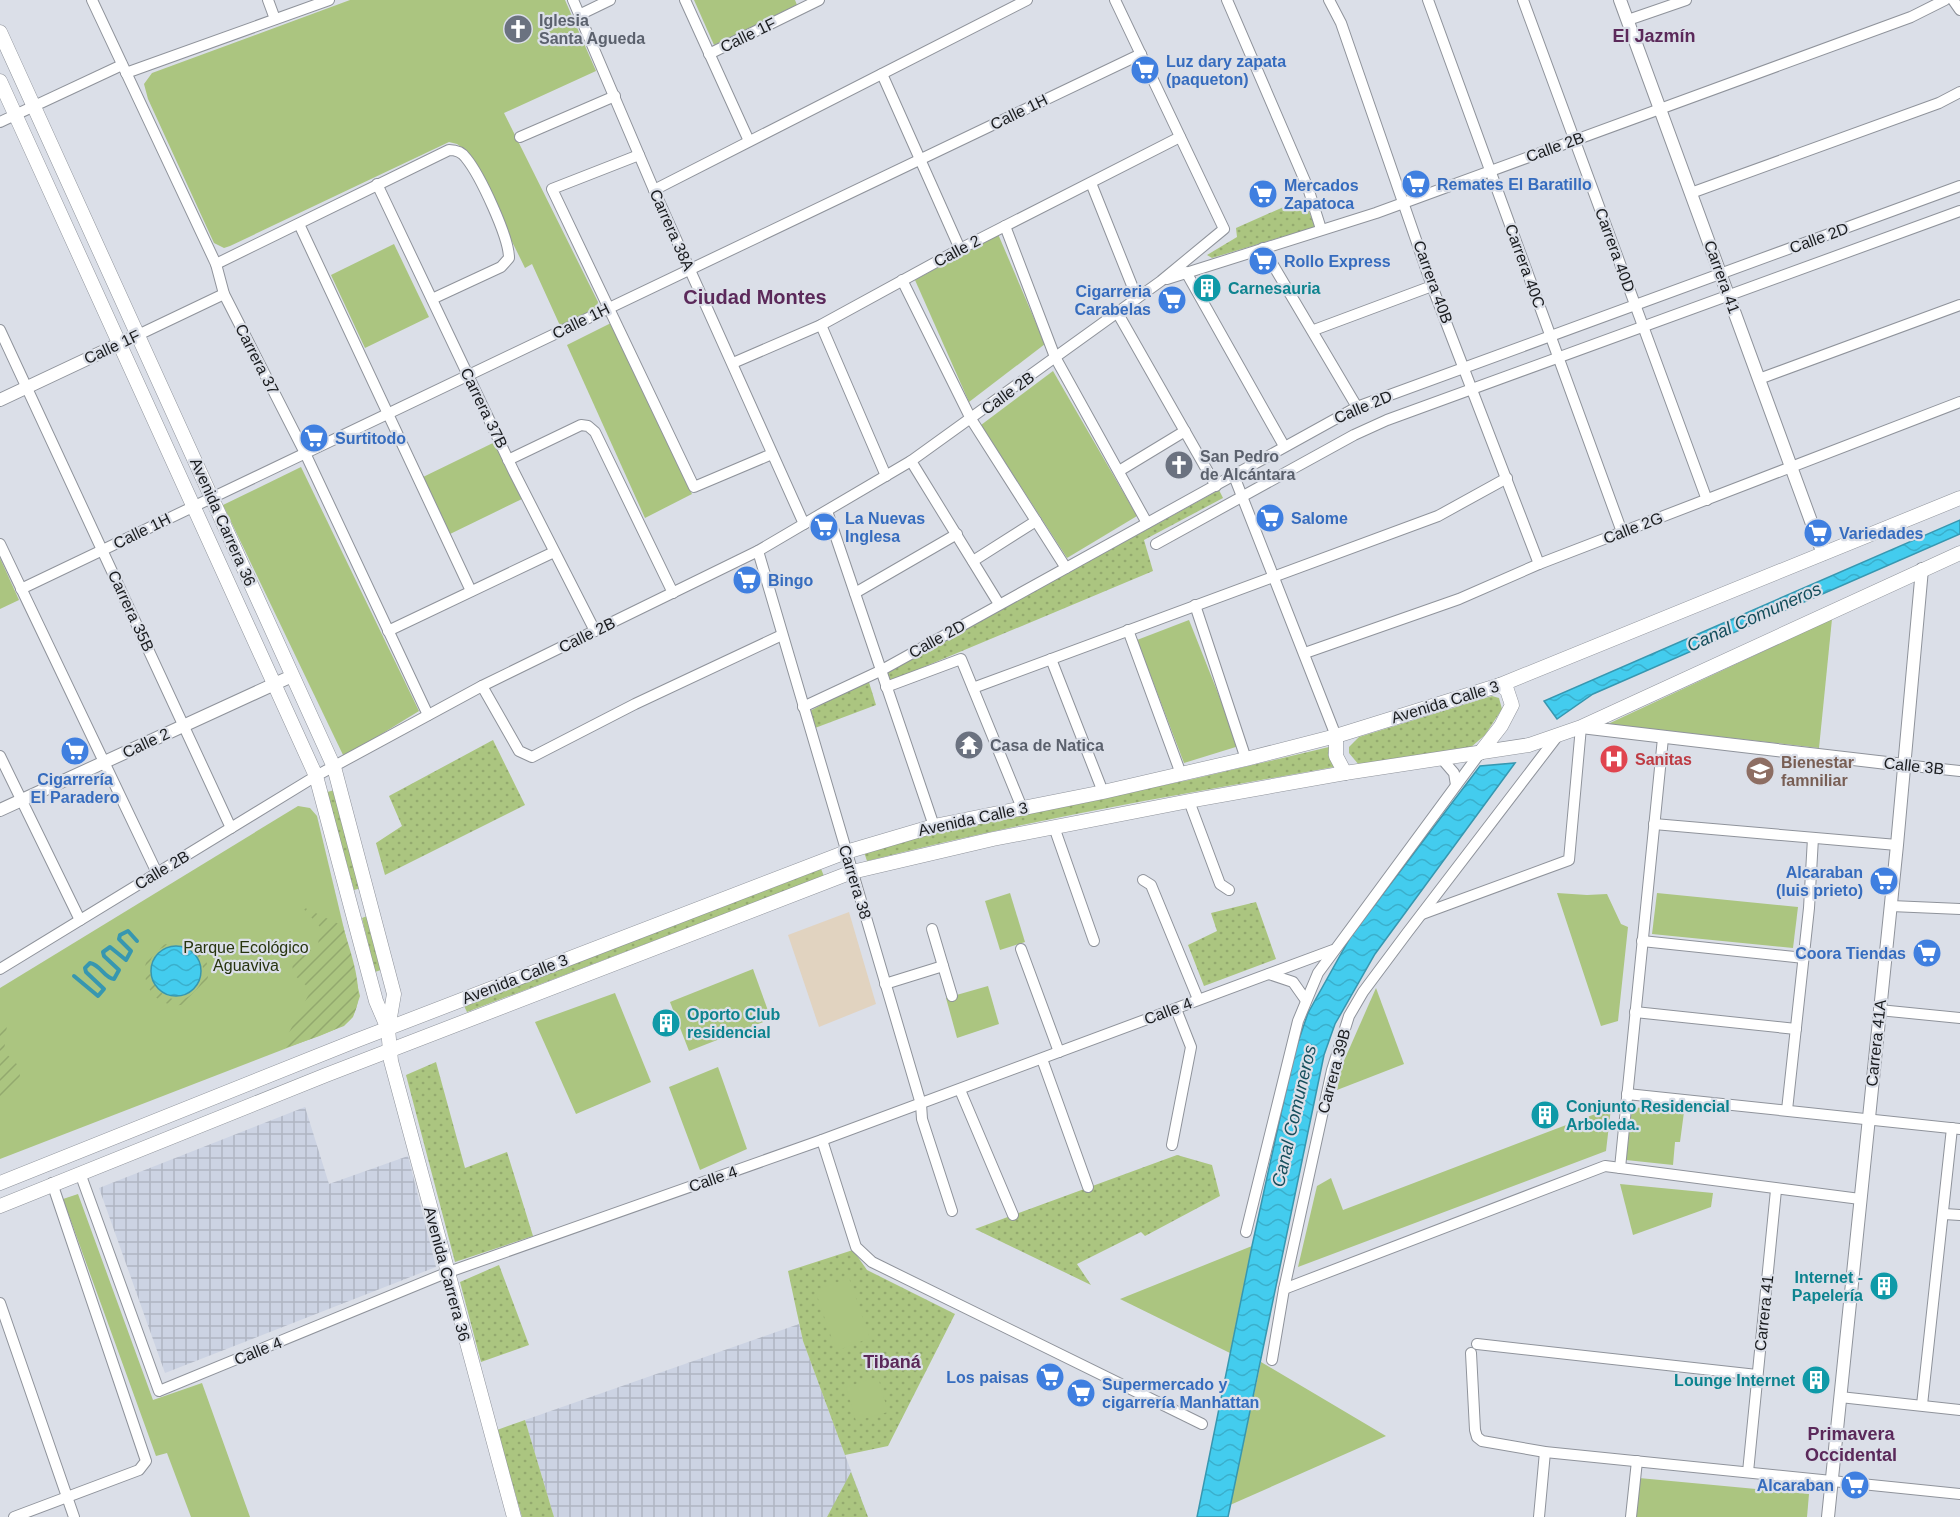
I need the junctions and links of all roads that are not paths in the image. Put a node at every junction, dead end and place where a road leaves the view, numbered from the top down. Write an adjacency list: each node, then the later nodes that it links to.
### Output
1 (92, 0): 27 (street, Carrera 37)
2 (268, 0): 22 (street)
3 (329, 0): 22 (street)
4 (573, 0): 21 (street, Carrera 38A)
5 (610, 0): 21 (street)
6 (685, 0): 25 (street)
7 (819, 0): 18 (street, Calle 1F)
8 (1028, 0): 19 (street)
9 (1115, 0): 26 (street)
10 (1227, 0): 52 (street)
11 (1329, 0): 48 (street, Carrera 40B)
12 (1428, 0): 42 (street, Carrera 40C)
13 (1523, 0): 38 (street, Carrera 40D)
14 (1620, 0): 23 (street, Carrera 41)
15 (1686, 0): 23 (street)
16 (1945, 0): 33 (street, Calle 2B)
17 (1953, 0): 20 (street)
18 (804, 3): 25 (street, Calle 1F)
19 (1004, 5): 28 (street)
20 (1960, 10)
21 (579, 15): 31 (street, Carrera 38A)
22 (275, 19): 27 (street)
23 (1628, 20): 33 (street, Carrera 41)
24 (1, 37): 32 (main road, Avenida Carrera 36)
25 (709, 54): 39 (street)
26 (1141, 54): 37 (street); 41 (street, Calle 1H)
27 (124, 69): 32 (street); 55 (street, Carrera 37)
28 (882, 74): 39 (street); 41 (street)
29 (0, 81): 34 (main road, Avenida Carrera 36)
30 (1960, 92): 47 (street)
31 (615, 96): 36 (street); 40 (street, Carrera 38A)
32 (34, 106): 34 (street); 74 (main road, Avenida Carrera 36)
33 (1660, 108): 38 (street, Calle 2B); 47 (street, Carrera 41)
34 (16, 115): 35 (street); 76 (main road, Avenida Carrera 36)
35 (0, 122)
36 (520, 137)
37 (1180, 137): 43 (street, Calle 2); 60 (street, Calle 2B)
38 (1574, 140): 42 (street, Calle 2B); 66 (street, Carrera 40D)
39 (749, 141): 46 (street)
40 (639, 155): 46 (street, Carrera 38A); 68 (street)
41 (920, 159): 54 (street); 56 (street, Calle 1H)
42 (1490, 171): 48 (street, Calle 2B); 75 (street, Carrera 40C)
43 (1091, 183): 51 (street, Calle 2); 64 (street)
44 (377, 184): 50 (street); 65 (street, Carrera 37B); 65 (street)
45 (1960, 186): 58 (street, Calle 2D)
46 (654, 190): 56 (street, Carrera 38A)
47 (1691, 193): 58 (street, Carrera 41)
48 (1404, 202): 52 (street, Calle 2B); 61 (street, Carrera 40B)
49 (1960, 211): 63 (street, Calle 2D)
50 (298, 224): 55 (street); 88 (street)
51 (1005, 226): 54 (street, Calle 2); 78 (street)
52 (1321, 229): 53 (street, Calle 2B)
53 (1263, 248): 57 (street, Calle 2B); 73 (street)
54 (960, 249): 59 (street, Calle 2)
55 (216, 264): 62 (street, Carrera 37)
56 (689, 269): 68 (street, Calle 1H); 79 (street, Carrera 38A)
57 (1186, 272): 60 (street, Calle 2B); 91 (street)
58 (1720, 274): 63 (street, Carrera 41); 66 (street, Calle 2D)
59 (902, 280): 70 (street, Calle 2); 89 (street)
60 (1161, 281): 64 (street, Calle 2B)
61 (1432, 286): 73 (street); 80 (street, Carrera 40B)
62 (225, 294): 74 (street, Calle 1F); 92 (street, Carrera 37)
63 (1728, 294): 71 (street, Calle 2D); 82 (street, Carrera 41)
64 (1137, 298): 69 (street, Calle 2B)
65 (432, 299): 81 (street, Carrera 37B)
66 (1635, 305): 71 (street, Carrera 40D); 75 (street, Calle 2D)
67 (1960, 305): 82 (street)
68 (610, 308): 81 (street, Calle 1H); 93 (street)
69 (1117, 312): 78 (street, Calle 2B); 90 (street)
70 (820, 325): 79 (street, Calle 2); 98 (street)
71 (1643, 326): 77 (street, Calle 2D); 105 (street, Carrera 40D)
72 (0, 330): 84 (street, Carrera 35B)
73 (1314, 330): 87 (street)
74 (138, 335): 76 (street, Calle 1F); 103 (main road, Avenida Carrera 36)
75 (1551, 336): 77 (street, Carrera 40C); 80 (street, Calle 2D)
76 (120, 343): 84 (street, Calle 1F); 106 (main road, Avenida Carrera 36)
77 (1558, 356): 83 (street, Calle 2D); 111 (street, Carrera 40C)
78 (1055, 357): 89 (street, Calle 2B); 97 (street)
79 (733, 363): 93 (street, Carrera 38A)
80 (1465, 367): 83 (street, Carrera 40B); 87 (street, Calle 2D)
81 (468, 375): 88 (street, Calle 1H); 94 (street, Carrera 37B)
82 (1759, 380): 96 (street, Carrera 41)
83 (1472, 387): 100 (street, Carrera 40B); 102 (street, Calle 2D)
84 (26, 388): 85 (street, Calle 1F); 115 (street, Carrera 35B)
85 (0, 400)
86 (1960, 402): 96 (street, Calle 2G)
87 (1357, 406): 91 (street, Calle 2D)
88 (387, 414): 92 (street, Calle 1H); 126 (street)
89 (971, 419): 95 (street, Calle 2B); 108 (street)
90 (1185, 431): 97 (street); 101 (street)
91 (1284, 446): 99 (street, Calle 2D)
92 (304, 453): 103 (street, Calle 1H); 132 (street, Carrera 37)
93 (772, 454): 110 (street, Carrera 38A)
94 (508, 460): 117 (street, Carrera 37B); 127 (street)
95 (911, 461): 98 (street, Calle 2B); 112 (street)
96 (1791, 467): 105 (street, Calle 2G); 119 (street, Carrera 41)
97 (1119, 471): 109 (street)
98 (886, 476): 107 (street, Calle 2B)
99 (1234, 476): 101 (street, Calle 2D); 102 (street)
100 (1507, 478): 121 (street, Carrera 40B); 124 (street)
101 (1216, 486): 109 (street, Calle 2D)
102 (1243, 496): 114 (street, Calle 2D); 124 (street)
103 (211, 498): 106 (street, Calle 1H); 138 (main road, Avenida Carrera 36)
104 (1960, 498): 119 (main road, Avenida Calle 3)
105 (1707, 500): 111 (street, Calle 2G)
106 (194, 506): 115 (street, Calle 1H); 139 (main road, Avenida Carrera 36)
107 (828, 511): 110 (street, Calle 2B); 128 (street)
108 (1036, 521): 120 (street); 122 (street)
109 (1147, 523): 122 (street, Calle 2D)
110 (804, 525): 116 (street, Calle 2B)
111 (1622, 532): 121 (street, Calle 2G)
112 (957, 534): 120 (street); 128 (street)
113 (0, 544): 125 (street)
114 (1156, 544)
115 (103, 550): 125 (street, Calle 1H); 146 (street, Carrera 35B)
116 (758, 551): 127 (street, Calle 2B); 134 (street, Carrera 38)
117 (554, 552): 126 (street); 133 (street, Carrera 37B)
118 (1960, 553): 123 (main road, Avenida Calle 3)
119 (1823, 554): 140 (main road, Avenida Calle 3)
120 (973, 561): 129 (street)
121 (1539, 564): 135 (street, Calle 2G)
122 (1066, 567): 129 (street, Calle 2D)
123 (1922, 569): 147 (main road, Avenida Calle 3); 156 (street, Carrera 41A)
124 (1276, 577): 130 (street); 135 (street)
125 (21, 589): 155 (street)
126 (471, 591): 132 (street)
127 (673, 593): 133 (street, Calle 2B)
128 (855, 593): 137 (street)
129 (999, 604): 137 (street, Calle 2D)
130 (1195, 605): 131 (street); 153 (street)
131 (1128, 630): 136 (street); 160 (street)
132 (388, 631): 145 (street, Carrera 37)
133 (595, 631): 141 (street, Calle 2B)
134 (782, 635): 141 (street); 144 (street, Carrera 38)
135 (1305, 653): 148 (street)
136 (1051, 659): 143 (street); 163 (street)
137 (880, 671): 142 (street); 144 (street, Calle 2D)
138 (292, 676): 139 (street, Calle 2); 157 (main road, Avenida Carrera 36)
139 (274, 684): 146 (street, Calle 2); 161 (main road, Avenida Carrera 36)
140 (1500, 685): 148 (main road, Avenida Calle 3); 151 (main road)
141 (482, 686): 145 (street, Calle 2B)
142 (886, 687): 143 (street, Calle 2D); 169 (street)
143 (973, 688): 166 (street)
144 (803, 707): 174 (street, Carrera 38)
145 (428, 715): 157 (street, Calle 2B)
146 (183, 726): 155 (street, Calle 2); 171 (street, Carrera 35B)
147 (1581, 727): 149 (main road, Avenida Calle 3); 150 (street, Calle 3B); 183 (street)
148 (1336, 736): 153 (main road, Avenida Calle 3); 159 (main road)
149 (1556, 738): 151 (main road, Avenida Calle 3); 183 (street, Carrera 39B)
150 (1664, 738): 156 (street, Calle 3B); 168 (street)
151 (1480, 753): 154 (main road, Avenida Calle 3); 162 (street)
152 (0, 756): 164 (street)
153 (1246, 759): 160 (main road, Avenida Calle 3)
154 (1442, 759): 159 (main road, Avenida Calle 3); 162 (street)
155 (102, 763): 164 (street, Calle 2); 176 (street)
156 (1904, 765): 158 (street, Calle 3B); 173 (street, Carrera 41A)
157 (334, 766): 161 (street, Calle 2B); 180 (main road, Avenida Carrera 36)
158 (1960, 771)
159 (1345, 773): 165 (main road, Avenida Calle 3)
160 (1181, 774): 163 (main road, Avenida Calle 3)
161 (316, 776): 171 (street, Calle 2B); 182 (main road, Avenida Carrera 36)
162 (1456, 784): 189 (street)
163 (1103, 792): 166 (main road, Avenida Calle 3)
164 (21, 800): 167 (street, Calle 2); 184 (street)
165 (1189, 801): 170 (main road, Avenida Calle 3); 178 (street)
166 (1022, 808): 169 (main road, Avenida Calle 3)
167 (0, 810)
168 (1654, 824): 172 (street); 187 (street)
169 (934, 826): 174 (main road, Avenida Calle 3)
170 (1054, 827): 175 (main road, Avenida Calle 3); 186 (street)
171 (231, 828): 176 (street, Calle 2B)
172 (1813, 838): 173 (street); 190 (street)
173 (1897, 846): 179 (street, Carrera 41A)
174 (846, 852): 175 (street, Carrera 38); 202 (main road, Avenida Calle 3)
175 (852, 872): 194 (street, Carrera 38); 204 (main road, Avenida Calle 3)
176 (157, 873): 184 (street, Calle 2B)
177 (1143, 880): 196 (street)
178 (1229, 890)
179 (1891, 906): 181 (street); 199 (street, Carrera 41A)
180 (372, 907): 182 (main road); 202 (main road, Avenida Carrera 36)
181 (1960, 909)
182 (353, 913): 202 (main road, Avenida Carrera 36)
183 (1422, 914): 231 (street, Carrera 39B)
184 (80, 920): 191 (street, Calle 2B)
185 (932, 929): 192 (street)
186 (1094, 941)
187 (1642, 941): 190 (street); 200 (street)
188 (1021, 949): 205 (street)
189 (1333, 950): 193 (street, Calle 4); 197 (street)
190 (1804, 958): 203 (street)
191 (1, 966)
192 (943, 966): 194 (street); 195 (street)
193 (1269, 974): 196 (street, Calle 4); 197 (street)
194 (885, 984): 209 (street, Carrera 38)
195 (952, 996)
196 (1198, 999): 198 (street, Calle 4)
197 (1305, 999): 229 (street)
198 (1176, 1009): 205 (street, Calle 4); 215 (street)
199 (1880, 1010): 201 (street); 211 (street, Carrera 41A)
200 (1635, 1012): 203 (street); 208 (street)
201 (1960, 1018)
202 (388, 1029): 204 (main road, Avenida Carrera 36); 213 (main road, Avenida Calle 3)
203 (1796, 1029): 210 (street)
204 (390, 1050): 216 (main road, Avenida Calle 3); 230 (main road, Avenida Carrera 36)
205 (1059, 1052): 206 (street, Calle 4)
206 (1042, 1059): 207 (street, Calle 4); 221 (street)
207 (960, 1089): 209 (street, Calle 4); 227 (street)
208 (1627, 1094): 210 (street); 217 (street)
209 (921, 1104): 214 (street, Calle 4); 225 (street, Carrera 38)
210 (1787, 1110): 211 (street)
211 (1868, 1119): 212 (street); 223 (street, Carrera 41A)
212 (1956, 1129): 226 (street)
213 (132, 1130): 216 (main road); 219 (main road, Avenida Calle 3)
214 (822, 1140): 230 (street, Calle 4); 238 (street)
215 (1172, 1145)
216 (138, 1149): 218 (main road, Avenida Calle 3)
217 (1620, 1168): 222 (street); 231 (street)
218 (80, 1173): 220 (main road, Avenida Calle 3); 230 (street, Calle 4)
219 (0, 1183)
220 (52, 1183): 224 (main road, Avenida Calle 3); 244 (street)
221 (1088, 1187)
222 (1776, 1190): 223 (street); 234 (street, Carrera 41)
223 (1860, 1200): 235 (street, Carrera 41A)
224 (0, 1206)
225 (952, 1211)
226 (1944, 1214): 228 (street); 236 (street)
227 (1013, 1215)
228 (1960, 1215)
229 (1246, 1232)
230 (446, 1273): 247 (main road, Avenida Carrera 36)
231 (1284, 1288): 233 (street, Carrera 39B)
232 (1, 1310): 244 (street)
233 (1272, 1360)
234 (1757, 1375): 239 (street); 241 (street, Carrera 41)
235 (1840, 1397): 236 (street); 242 (street, Carrera 41A)
236 (1922, 1406): 237 (street)
237 (1960, 1410)
238 (1202, 1424)
239 (1545, 1452): 240 (street); 248 (street)
240 (1637, 1461): 241 (street); 249 (street)
241 (1748, 1472): 242 (street)
242 (1832, 1481): 243 (street); 250 (street, Carrera 41A)
243 (1960, 1494)
244 (67, 1497): 245 (street); 246 (street)
245 (15, 1517)
246 (74, 1517)
247 (514, 1517)
248 (1539, 1517)
249 (1631, 1517)
250 (1828, 1517)

